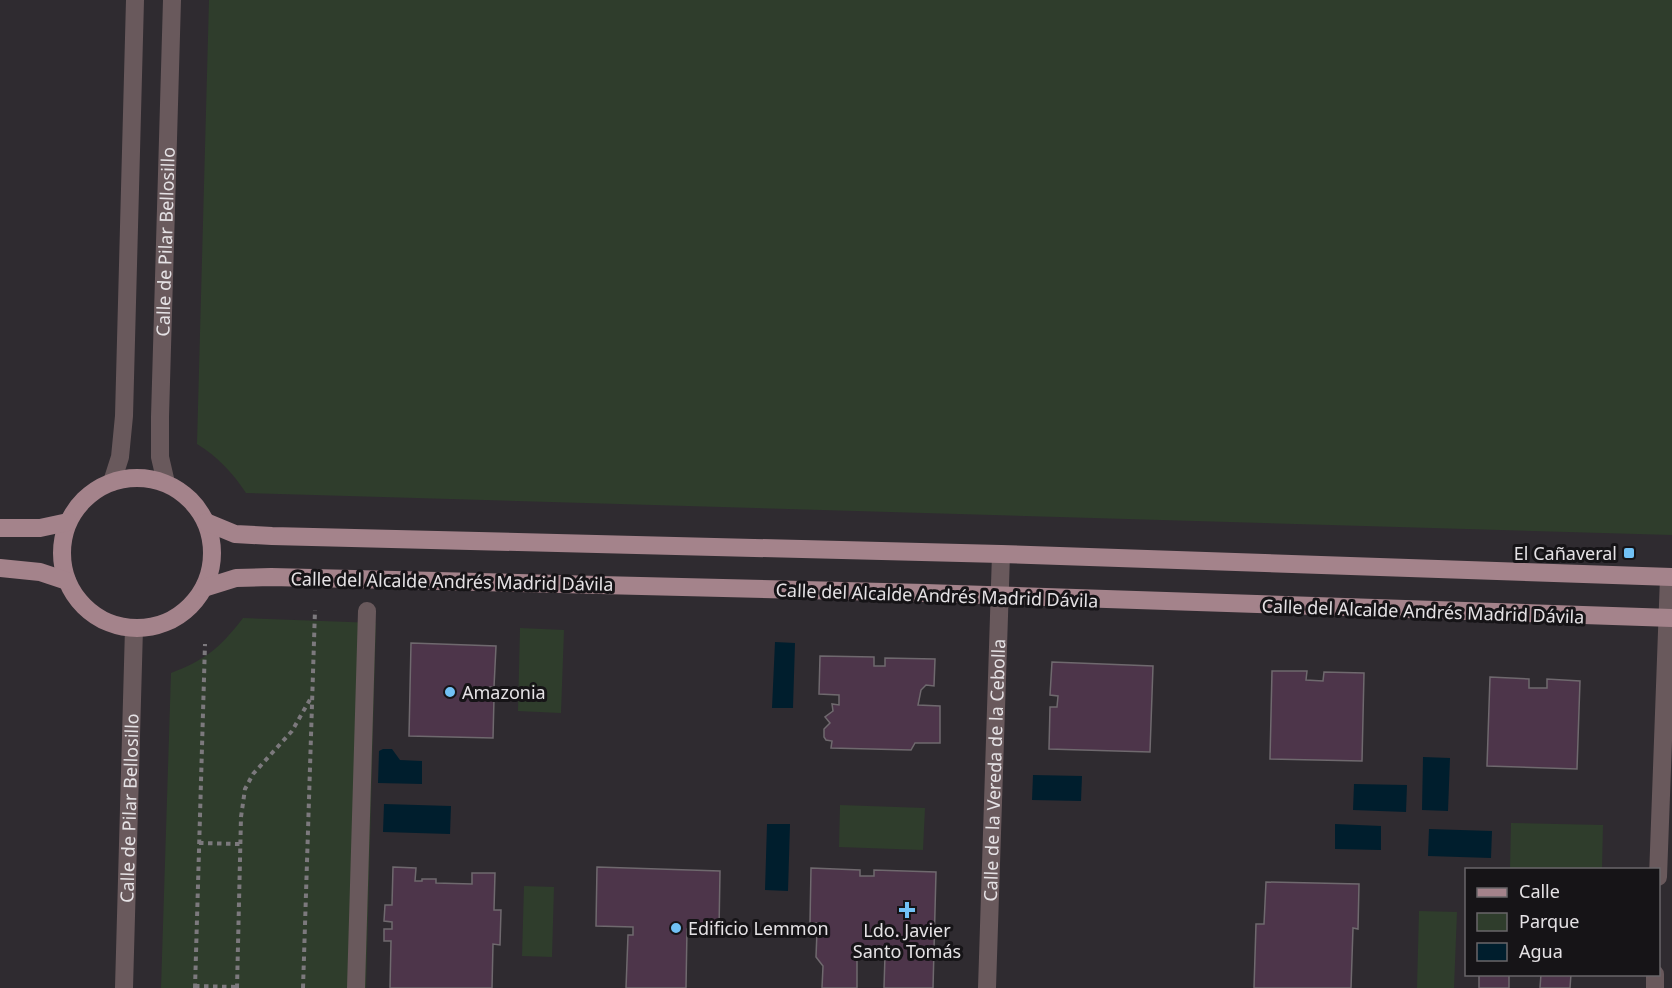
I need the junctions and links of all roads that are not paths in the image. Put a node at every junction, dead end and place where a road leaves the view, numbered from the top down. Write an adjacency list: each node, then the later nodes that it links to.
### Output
1 (135, 0): 3 (street, Calle de Pilar Bellosillo)
2 (172, 0): 4 (street, Calle de Pilar Bellosillo)
3 (112, 482): 4 (main road); 5 (main road)
4 (166, 483): 6 (main road)
5 (68, 522): 7 (main road); 11 (main road)
6 (206, 522): 8 (main road); 12 (main road)
7 (0, 528)
8 (1001, 554): 10 (main road); 13 (street, Calle de la Vereda de la Cebolla)
9 (0, 568): 11 (main road)
10 (1670, 577): 15 (street)
11 (68, 581): 16 (main road)
12 (204, 588): 13 (main road, Calle del Alcalde Andrés Madrid Dávila); 16 (main road)
13 (1000, 596): 15 (main road, Calle del Alcalde Andrés Madrid Dávila); 20 (street, Calle de la Vereda de la Cebolla)
14 (367, 611): 19 (street)
15 (1669, 618): 17 (street)
16 (134, 628): 18 (street, Calle de Pilar Bellosillo)
17 (1659, 868)
18 (124, 988)
19 (356, 988)
20 (987, 988)

